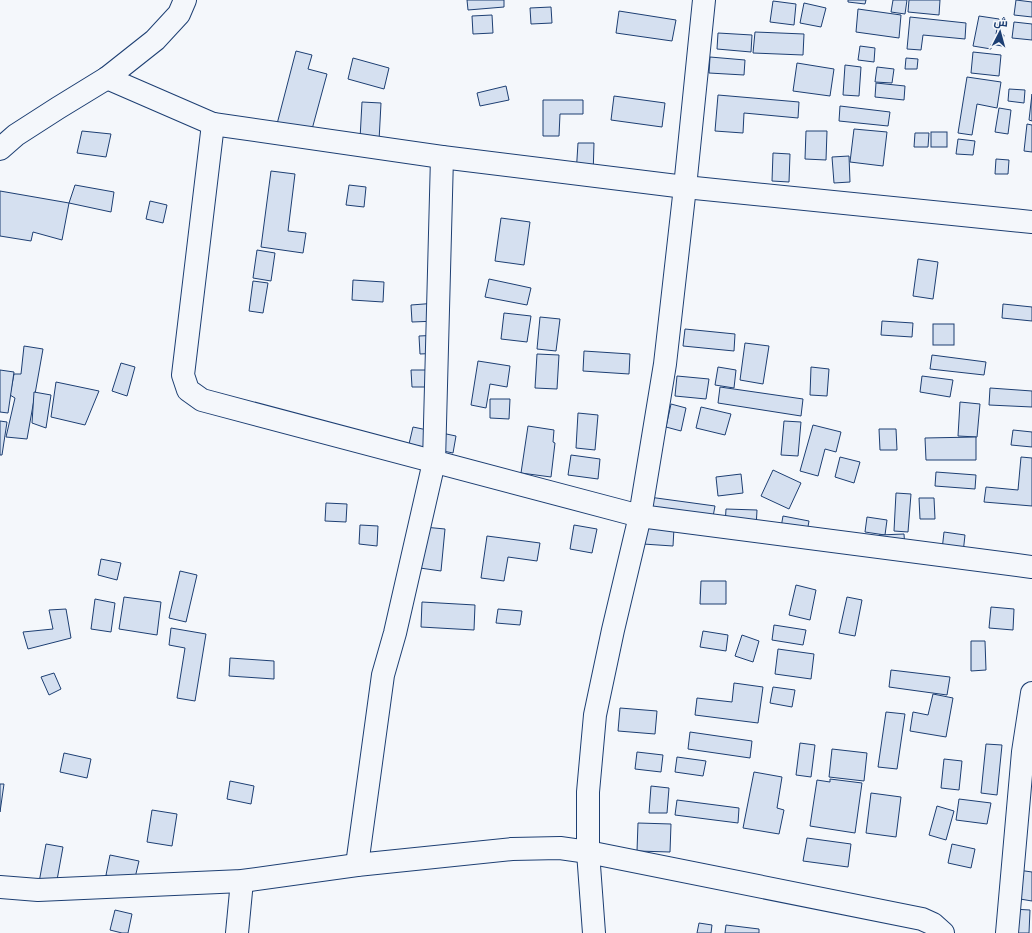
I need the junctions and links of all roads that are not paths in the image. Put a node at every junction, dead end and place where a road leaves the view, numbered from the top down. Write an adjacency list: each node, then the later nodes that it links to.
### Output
1 (185, 0): 3 (street)
2 (704, 0): 7 (street)
3 (107, 78): 4 (street); 5 (street)
4 (213, 124): 6 (street); 9 (street)
5 (0, 150)
6 (442, 157): 7 (street); 9 (street)
7 (685, 188): 8 (street); 10 (street)
8 (1032, 222)
9 (434, 462): 10 (street); 14 (street)
10 (640, 516): 11 (street); 13 (street)
11 (1032, 567)
12 (1032, 693): 20 (street)
13 (588, 852): 14 (street); 18 (street); 19 (street)
14 (356, 865): 15 (street)
15 (242, 881): 16 (street); 17 (street)
16 (0, 887)
17 (237, 933)
18 (594, 933)
19 (944, 933)
20 (1007, 933)

